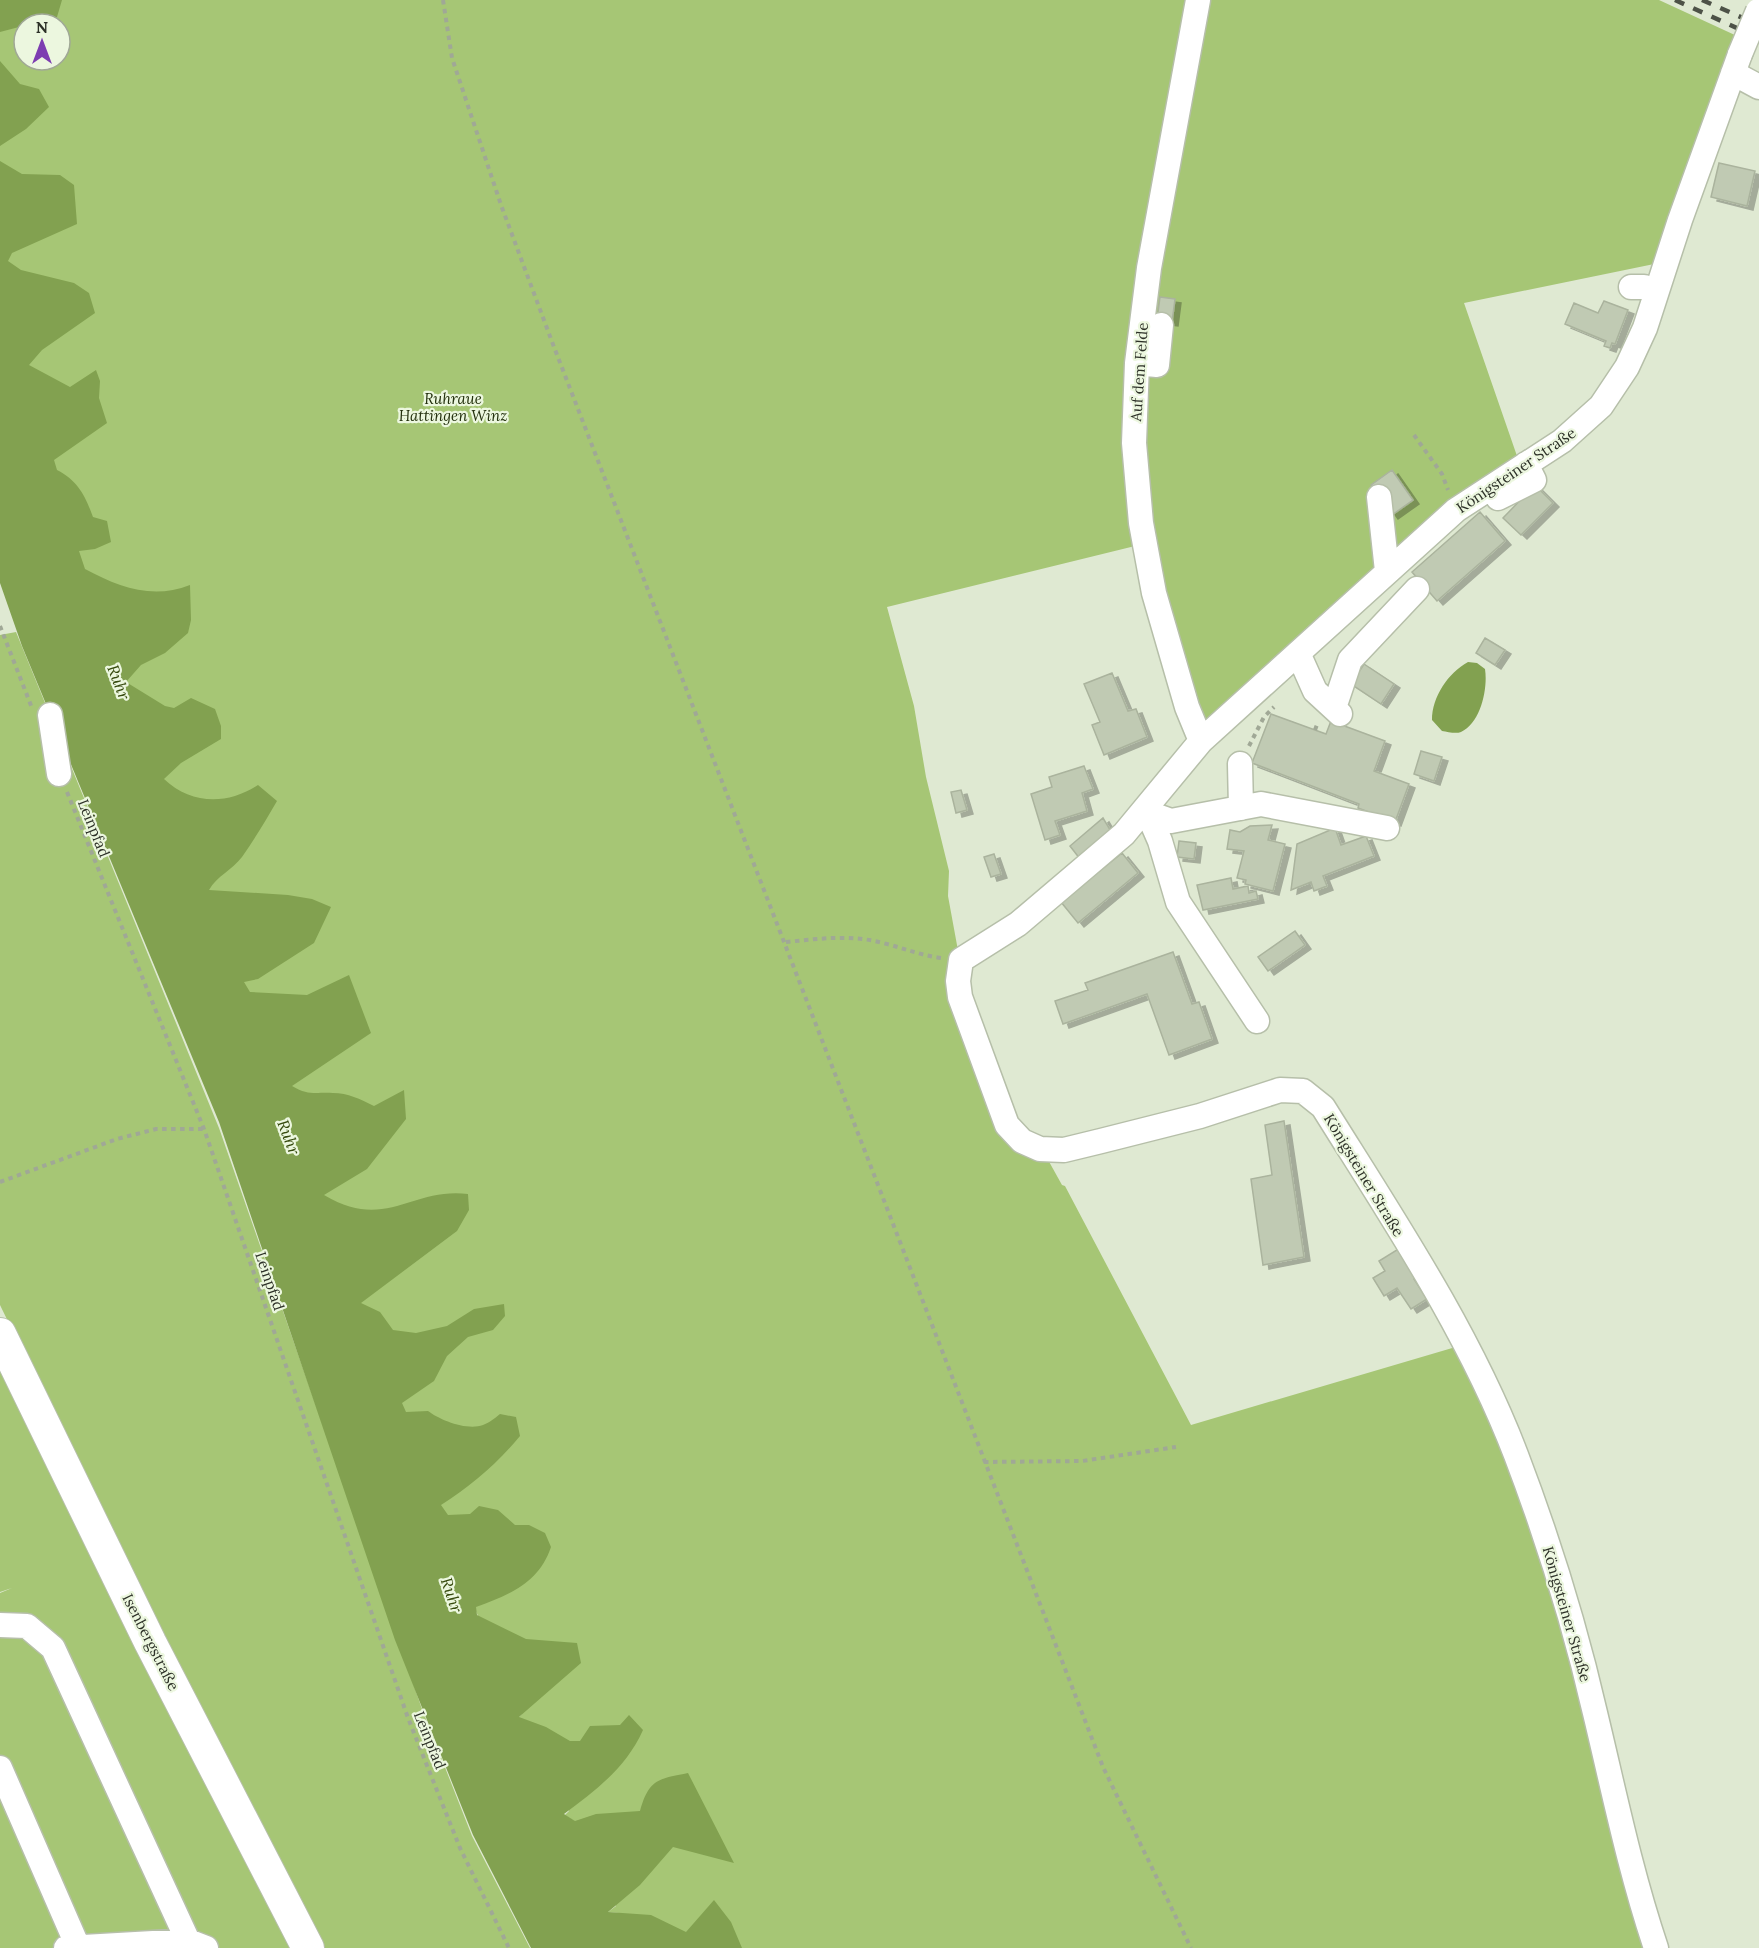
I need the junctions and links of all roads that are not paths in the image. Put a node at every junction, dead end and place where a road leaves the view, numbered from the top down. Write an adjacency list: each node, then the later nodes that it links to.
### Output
1 (1198, 0): 8 (street, Auf dem Felde)
2 (1758, 8): 3 (street, Königsteiner Straße, bridge)
3 (1736, 63): 4 (street); 6 (street, Königsteiner Straße)
4 (1759, 87)
5 (1631, 287): 6 (street)
6 (1656, 291): 9 (street, Königsteiner Straße)
7 (1161, 325): 8 (street)
8 (1137, 363): 18 (street, Auf dem Felde)
9 (1526, 464): 10 (street); 14 (street, Königsteiner Straße)
10 (1511, 492): 12 (street); 13 (street)
11 (1379, 497): 14 (street)
12 (1486, 515)
13 (1414, 564)
14 (1388, 571): 16 (street, Königsteiner Straße)
15 (1417, 589): 16 (street)
16 (1298, 653): 18 (street, Königsteiner Straße)
17 (42, 712): 20 (street)
18 (1201, 741): 22 (street, Königsteiner Straße)
19 (1240, 764): 21 (street)
20 (59, 774)
21 (1241, 808): 23 (street); 24 (street)
22 (1146, 809): 24 (street); 34 (street, Königsteiner Straße)
23 (1387, 828)
24 (1166, 831): 25 (street)
25 (1257, 1021)
26 (0, 1334): 33 (main road, Isenbergstraße)
27 (0, 1625): 29 (street)
28 (0, 1768): 31 (street)
29 (197, 1945): 30 (street)
30 (151, 1946): 31 (street)
31 (78, 1947): 32 (street)
32 (66, 1948)
33 (308, 1948)
34 (1656, 1948)

